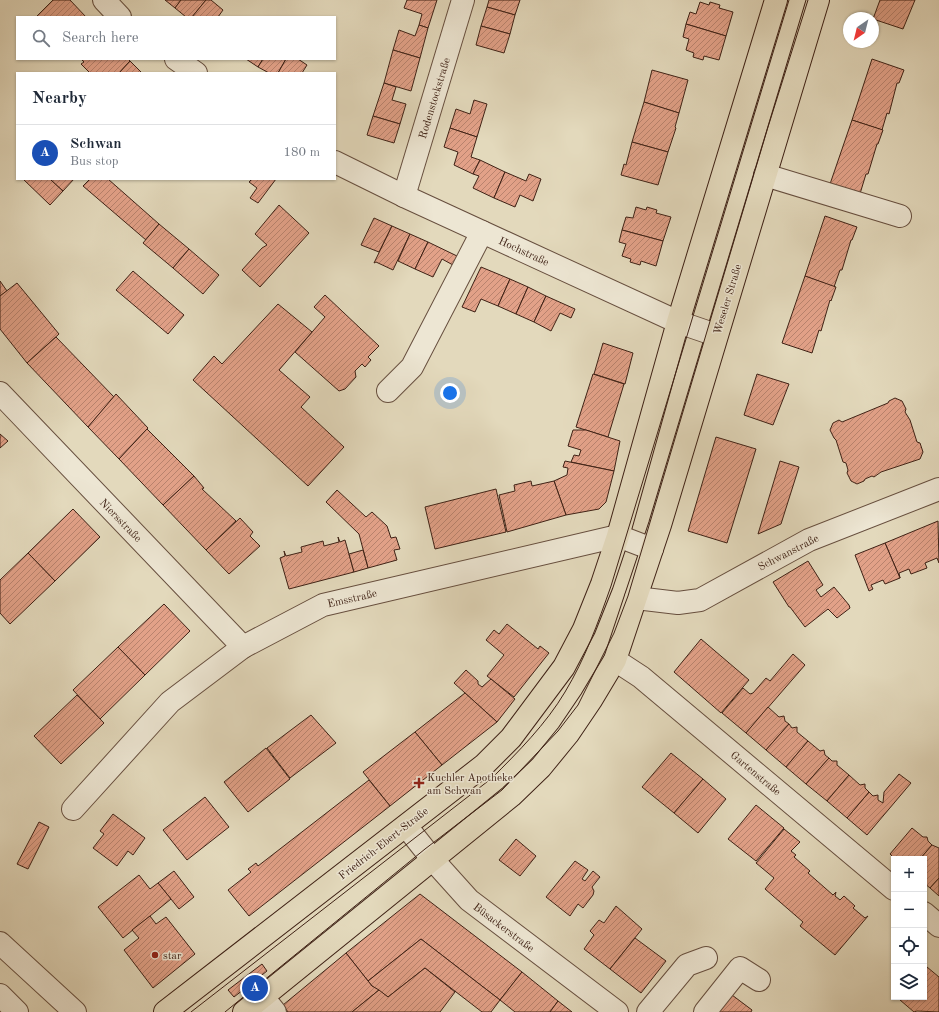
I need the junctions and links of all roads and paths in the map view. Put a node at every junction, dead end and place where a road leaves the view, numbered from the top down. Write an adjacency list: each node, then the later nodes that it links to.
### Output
1 (104, 0): 5 (street)
2 (463, 0): 10 (street, Rodenstockstraße)
3 (776, 0): 13 (main road)
4 (818, 0): 9 (main road, Weseler Straße)
5 (119, 16)
6 (177, 60): 7 (street)
7 (195, 72)
8 (336, 162): 10 (street, Hochstraße)
9 (765, 175): 11 (street); 14 (main road, Weseler Straße)
10 (404, 196): 12 (street, Hochstraße)
11 (900, 216)
12 (482, 232): 13 (street, Hochstraße); 15 (street)
13 (678, 322): 14 (street, Hochstraße); 18 (main road)
14 (716, 335): 19 (main road, Weseler Straße)
15 (388, 391)
16 (0, 393): 21 (street, Niersstraße)
17 (939, 489): 20 (street, Schwanstraße)
18 (618, 536): 19 (street); 21 (street, Emsstraße); 24 (main road, Friedrich-Ebert-Straße)
19 (652, 549): 20 (main road, Weseler Straße)
20 (636, 598): 22 (main road)
21 (242, 647): 23 (street, Emsstraße)
22 (615, 660): 25 (main road); 26 (street, Gartenstraße)
23 (73, 809)
24 (406, 826): 25 (street, Büsackerstraße); 36 (main road, Friedrich-Ebert-Straße)
25 (433, 860): 33 (main road); 38 (street, Büsackerstraße)
26 (891, 886)
27 (927, 916): 28 (street)
28 (939, 926)
29 (0, 943): 35 (street)
30 (706, 958): 39 (street)
31 (759, 980): 40 (street)
32 (0, 996): 34 (street)
33 (269, 1004): 37 (main road)
34 (17, 1012)
35 (75, 1012)
36 (165, 1012)
37 (244, 1012)
38 (617, 1012)
39 (648, 1012)
40 (705, 1012)

